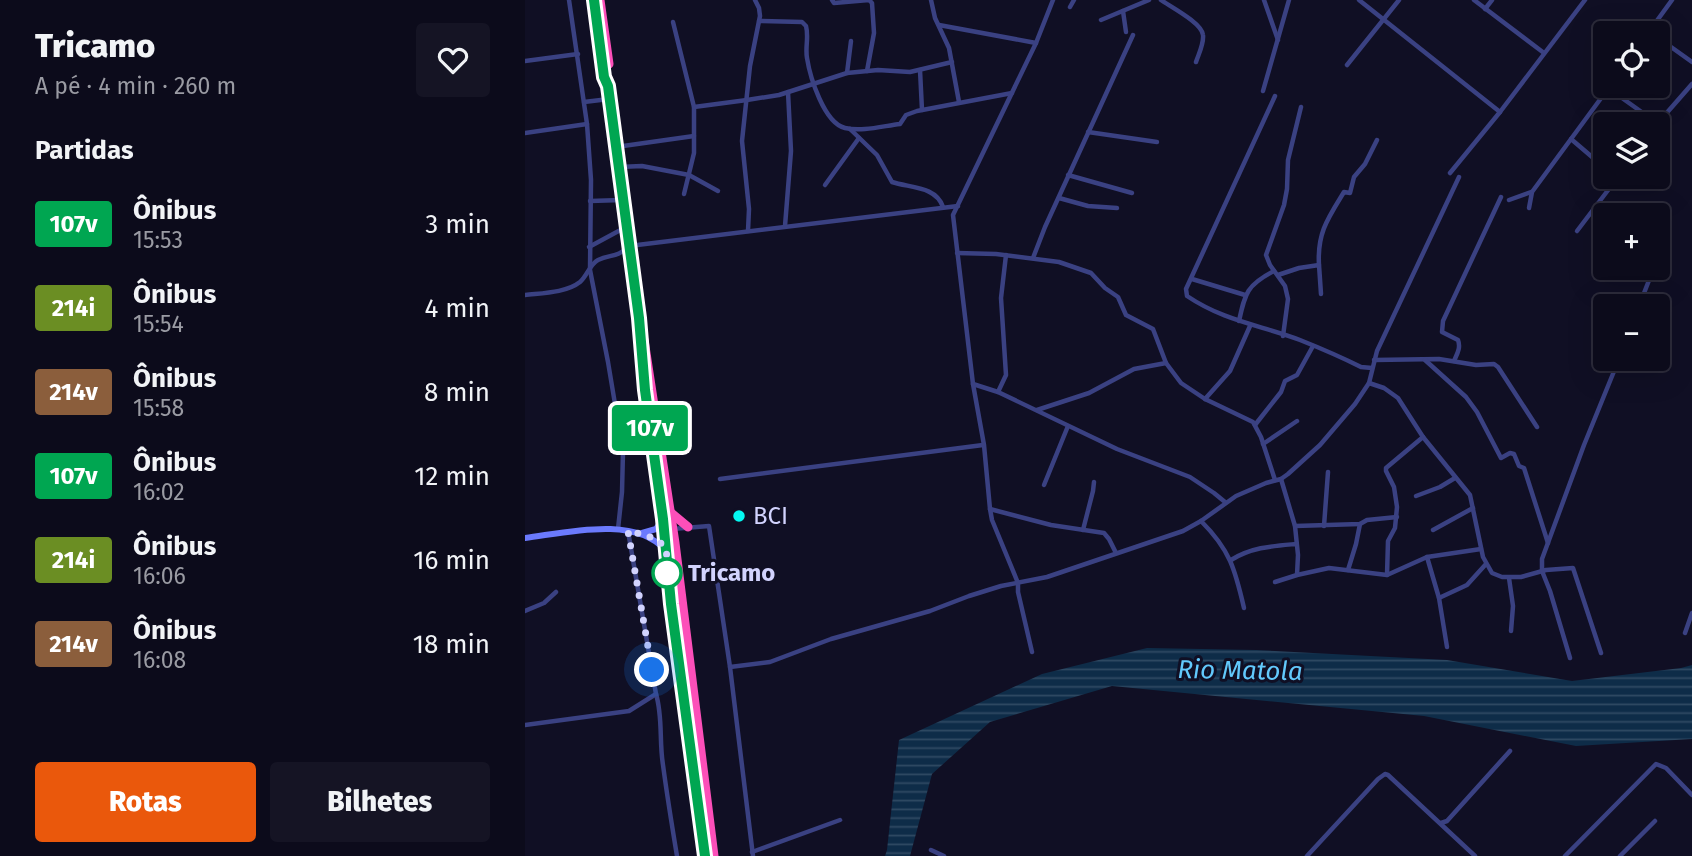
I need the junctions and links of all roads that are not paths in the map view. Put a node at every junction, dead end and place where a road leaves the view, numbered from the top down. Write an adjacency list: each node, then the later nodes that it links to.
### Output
1 (569, 0): 35 (street)
2 (594, 0): 46 (highway)
3 (600, 0): 46 (highway)
4 (755, 0): 24 (street)
5 (832, 0): 42 (street)
6 (931, 0): 27 (street)
7 (1053, 0): 32 (street)
8 (1074, 0): 19 (street)
9 (1149, 0): 21 (street)
10 (1161, 0): 38 (street)
11 (1263, 0): 31 (street)
12 (1289, 0): 31 (street)
13 (1359, 0): 23 (street)
14 (1399, 0): 23 (street)
15 (1474, 0): 20 (street)
16 (1492, 0): 20 (street)
17 (1585, 0): 34 (street)
18 (1672, 0): 25 (street)
19 (1070, 7)
20 (1485, 9): 34 (street)
21 (1123, 11): 22 (street); 28 (street)
22 (1101, 20)
23 (1384, 20): 40 (street); 60 (street)
24 (759, 21): 44 (street); 54 (street)
25 (1658, 21)
26 (673, 22): 57 (street)
27 (939, 25): 32 (street); 37 (street)
28 (1126, 32)
29 (1133, 35): 65 (street)
30 (851, 41): 43 (street)
31 (1279, 41): 47 (street)
32 (1036, 43): 49 (street)
33 (1670, 46): 39 (street)
34 (1544, 53): 60 (street)
35 (578, 54): 36 (street); 55 (street)
36 (525, 61)
37 (952, 62): 41 (street); 56 (street)
38 (1196, 62)
39 (1692, 62)
40 (1347, 65)
41 (920, 70): 42 (street); 59 (street)
42 (867, 71): 43 (street)
43 (846, 73): 44 (street)
44 (815, 83): 48 (street); 64 (street)
45 (1692, 84): 62 (street)
46 (608, 86): 53 (highway)
47 (1263, 91)
48 (788, 92): 54 (street); 94 (street)
49 (1013, 93): 56 (street); 90 (street)
50 (1275, 96): 106 (street)
51 (1601, 98): 69 (street)
52 (1623, 98): 61 (street)
53 (610, 99): 55 (street); 72 (highway)
54 (747, 100): 57 (street); 97 (street)
55 (584, 102): 63 (street)
56 (959, 102): 59 (street)
57 (694, 107): 67 (street)
58 (1301, 107): 105 (street)
59 (922, 110): 64 (street)
60 (1500, 112): 75 (street)
61 (1641, 112)
62 (1668, 112)
63 (587, 124): 66 (street); 89 (street)
64 (850, 128): 68 (street)
65 (1088, 132): 71 (street); 77 (street)
66 (525, 133)
67 (694, 136): 72 (street); 76 (street)
68 (859, 138): 79 (street); 91 (street)
69 (1571, 139): 73 (street); 82 (street)
70 (1377, 140): 103 (street)
71 (1157, 142)
72 (616, 147): 74 (highway)
73 (1593, 158)
74 (619, 167): 76 (street); 87 (highway)
75 (1450, 173)
76 (689, 175): 81 (street); 84 (street)
77 (1069, 175): 83 (street); 86 (street)
78 (1459, 177): 114 (street)
79 (825, 185)
80 (1607, 189): 96 (street)
81 (718, 191)
82 (1532, 192): 88 (street); 93 (street)
83 (1132, 193)
84 (684, 194)
85 (1501, 197): 116 (street)
86 (1059, 198): 92 (street); 102 (street)
87 (623, 200): 89 (street); 95 (highway)
88 (1509, 200)
89 (590, 201): 99 (street)
90 (958, 206): 91 (street); 100 (street)
91 (943, 207): 94 (street)
92 (1117, 208)
93 (1529, 208)
94 (785, 226): 97 (street)
95 (627, 227): 98 (highway); 99 (street)
96 (1577, 231)
97 (748, 232): 98 (street)
98 (629, 246): 104 (street); 142 (highway)
99 (589, 247): 104 (street)
100 (957, 253): 101 (street); 121 (street)
101 (1006, 255): 102 (street); 122 (street)
102 (1033, 258): 117 (street)
103 (1319, 265): 105 (street); 107 (street)
104 (590, 270): 108 (street); 149 (street)
105 (1276, 273): 109 (street); 112 (street)
106 (1192, 279): 109 (street); 110 (street)
107 (1321, 294)
108 (525, 295)
109 (1245, 295): 110 (street)
110 (1239, 321): 111 (street)
111 (1251, 326): 112 (street); 123 (street)
112 (1283, 335): 113 (street)
113 (1313, 346): 118 (street); 126 (street)
114 (1374, 360): 115 (street); 118 (street)
115 (1425, 360): 116 (street); 158 (street)
116 (1454, 361): 128 (street)
117 (1167, 363): 123 (street); 124 (street)
118 (1372, 368): 120 (street)
119 (1614, 371): 158 (street)
120 (1369, 383): 129 (street); 135 (street)
121 (973, 384): 122 (street); 131 (street)
122 (998, 392): 124 (street)
123 (1205, 399): 126 (street)
124 (1037, 410): 127 (street)
125 (1297, 421): 130 (street)
126 (1255, 425): 130 (street)
127 (1068, 426): 137 (street); 139 (street)
128 (1537, 427)
129 (1423, 437): 133 (street); 143 (street)
130 (1263, 444): 135 (street)
131 (984, 445): 134 (street); 141 (street)
132 (1328, 472): 147 (street)
133 (1455, 478): 138 (street); 140 (street)
134 (720, 479)
135 (1278, 480): 139 (street); 146 (street)
136 (1094, 482): 151 (street)
137 (1044, 485)
138 (1416, 496)
139 (1225, 502): 144 (street)
140 (1473, 508): 152 (street); 159 (street)
141 (989, 509): 151 (street); 171 (street)
142 (667, 516): 148 (highway); 150 (highway); 154 (street)
143 (1397, 517): 145 (street); 168 (street)
144 (1201, 521): 161 (street); 163 (street)
145 (1360, 524): 147 (street); 165 (street)
146 (1295, 526): 147 (street); 157 (street)
147 (1324, 526)
148 (689, 527): 150 (street); 156 (highway); 183 (street)
149 (618, 529): 153 (street); 155 (street)
150 (668, 530): 156 (highway); 160 (highway)
151 (1083, 530): 161 (street)
152 (1433, 530)
153 (628, 531): 154 (street); 184 (street)
154 (640, 534): 160 (street)
155 (525, 538)
156 (675, 543): 185 (highway)
157 (1296, 544): 163 (street); 167 (street)
158 (1548, 544): 166 (street)
159 (1481, 549): 162 (street); 164 (street)
160 (665, 550): 185 (highway)
161 (1116, 553): 171 (street)
162 (1427, 557): 168 (street); 173 (street)
163 (1231, 559): 174 (street)
164 (1486, 564): 169 (street); 173 (street)
165 (1348, 570): 167 (street); 168 (street)
166 (1542, 571): 169 (street); 181 (street); 182 (street)
167 (1297, 575): 170 (street)
168 (1387, 575)
169 (1509, 578): 177 (street)
170 (1275, 582)
171 (1018, 583): 180 (street); 183 (street)
172 (556, 592): 175 (street)
173 (1439, 597): 179 (street)
174 (1244, 608)
175 (525, 611)
176 (1692, 614): 178 (street)
177 (1511, 631)
178 (1685, 633)
179 (1447, 647)
180 (1032, 652)
181 (1601, 653)
182 (1570, 657)
183 (730, 667): 193 (street)
184 (656, 695): 186 (street); 194 (street)
185 (690, 708): 195 (highway); 196 (highway)
186 (525, 725)
187 (1510, 751): 191 (street)
188 (1692, 795): 200 (street)
189 (840, 820): 193 (street)
190 (1655, 821): 201 (street)
191 (1441, 823): 198 (street); 199 (street)
192 (931, 850): 197 (street)
193 (752, 854)
194 (677, 856)
195 (705, 856)
196 (714, 856)
197 (944, 856)
198 (1307, 856)
199 (1475, 856)
200 (1565, 856)
201 (1620, 856)

